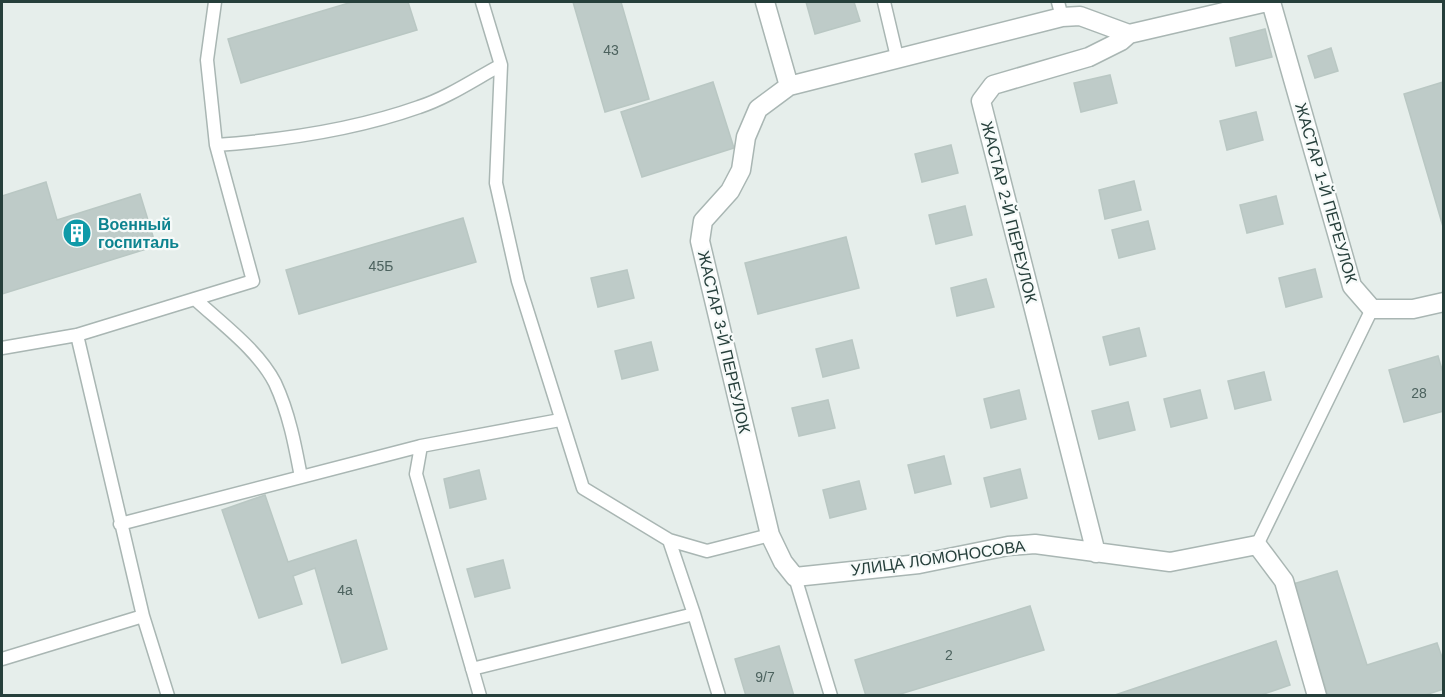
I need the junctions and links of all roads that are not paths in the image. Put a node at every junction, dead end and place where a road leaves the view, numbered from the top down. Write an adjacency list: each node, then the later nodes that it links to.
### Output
1 (215, 2): 11 (lane)
2 (482, 2): 9 (lane)
3 (765, 2): 10 (street)
4 (884, 2): 8 (lane)
5 (1269, 2): 7 (street, ЖАСТАР 2-Й ПЕРЕУЛОК); 14 (street, ЖАСТАР 1-Й ПЕРЕУЛОК)
6 (1060, 9): 7 (street, ЖАСТАР 3-Й ПЕРЕУЛОК); 8 (street, ЖАСТАР 3-Й ПЕРЕУЛОК)
7 (1129, 34): 24 (street, ЖАСТАР 2-Й ПЕРЕУЛОК)
8 (897, 57): 10 (street, ЖАСТАР 3-Й ПЕРЕУЛОК)
9 (501, 65): 11 (lane); 17 (lane)
10 (789, 86): 21 (street, ЖАСТАР 3-Й ПЕРЕУЛОК)
11 (216, 145): 12 (lane)
12 (195, 299): 15 (lane); 19 (lane)
13 (1443, 302): 14 (street)
14 (1372, 309): 23 (lane)
15 (77, 335): 16 (lane); 20 (lane)
16 (2, 348)
17 (560, 420): 18 (lane); 22 (lane)
18 (421, 446): 19 (lane); 29 (lane)
19 (302, 477): 20 (lane)
20 (120, 524): 27 (lane)
21 (770, 535): 22 (lane); 25 (street, ЖАСТАР 3-Й ПЕРЕУЛОК)
22 (669, 540): 26 (lane)
23 (1257, 545): 24 (street, УЛИЦА ЛОМОНОСОВА); 34 (street)
24 (1096, 553): 25 (street, УЛИЦА ЛОМОНОСОВА)
25 (795, 577): 33 (lane)
26 (694, 614): 29 (lane); 32 (lane)
27 (143, 616): 28 (lane); 30 (lane)
28 (2, 660)
29 (472, 669): 31 (lane)
30 (168, 696)
31 (480, 696)
32 (718, 696)
33 (831, 696)
34 (1317, 696)

